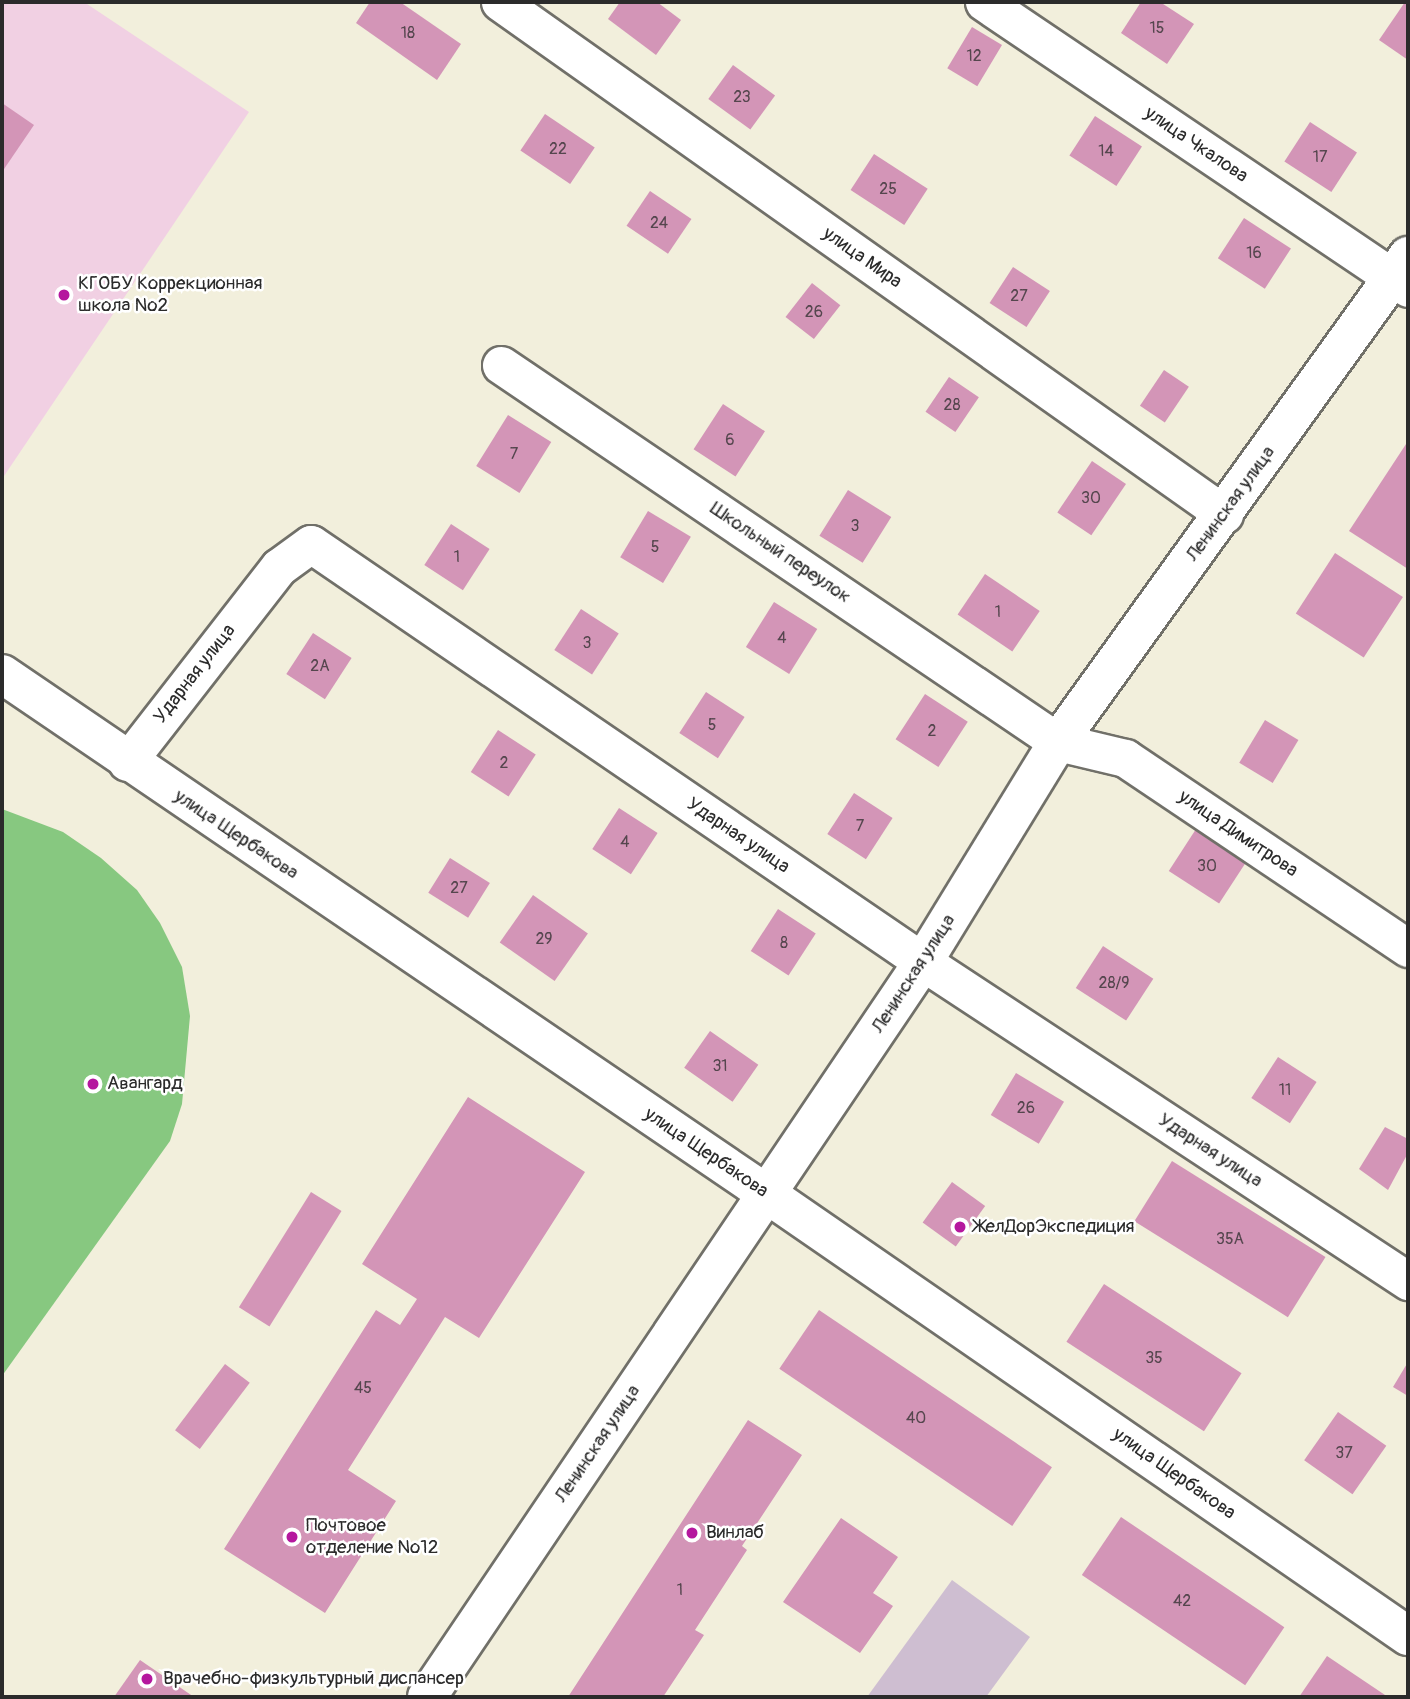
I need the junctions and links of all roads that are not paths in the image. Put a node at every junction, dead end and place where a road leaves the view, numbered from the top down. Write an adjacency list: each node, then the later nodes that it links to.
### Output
1 (500, 2): 5 (street, улица Мира)
2 (984, 2): 3 (street, улица Чкалова)
3 (1403, 274): 5 (main road, Ленинская улица)
4 (501, 365): 7 (street, Школьный переулок)
5 (1224, 514): 7 (main road, Ленинская улица)
6 (2, 674): 8 (main road, улица Щербакова)
7 (1058, 743): 9 (street, улица Димитрова); 10 (main road, Ленинская улица)
8 (127, 762): 10 (street, Ударная улица); 11 (main road, улица Щербакова)
9 (1408, 947)
10 (923, 962): 11 (main road, Ленинская улица); 12 (street, Ударная улица)
11 (767, 1194): 13 (main road, улица Щербакова); 14 (main road, Ленинская улица)
12 (1408, 1281)
13 (1408, 1636)
14 (427, 1697)

